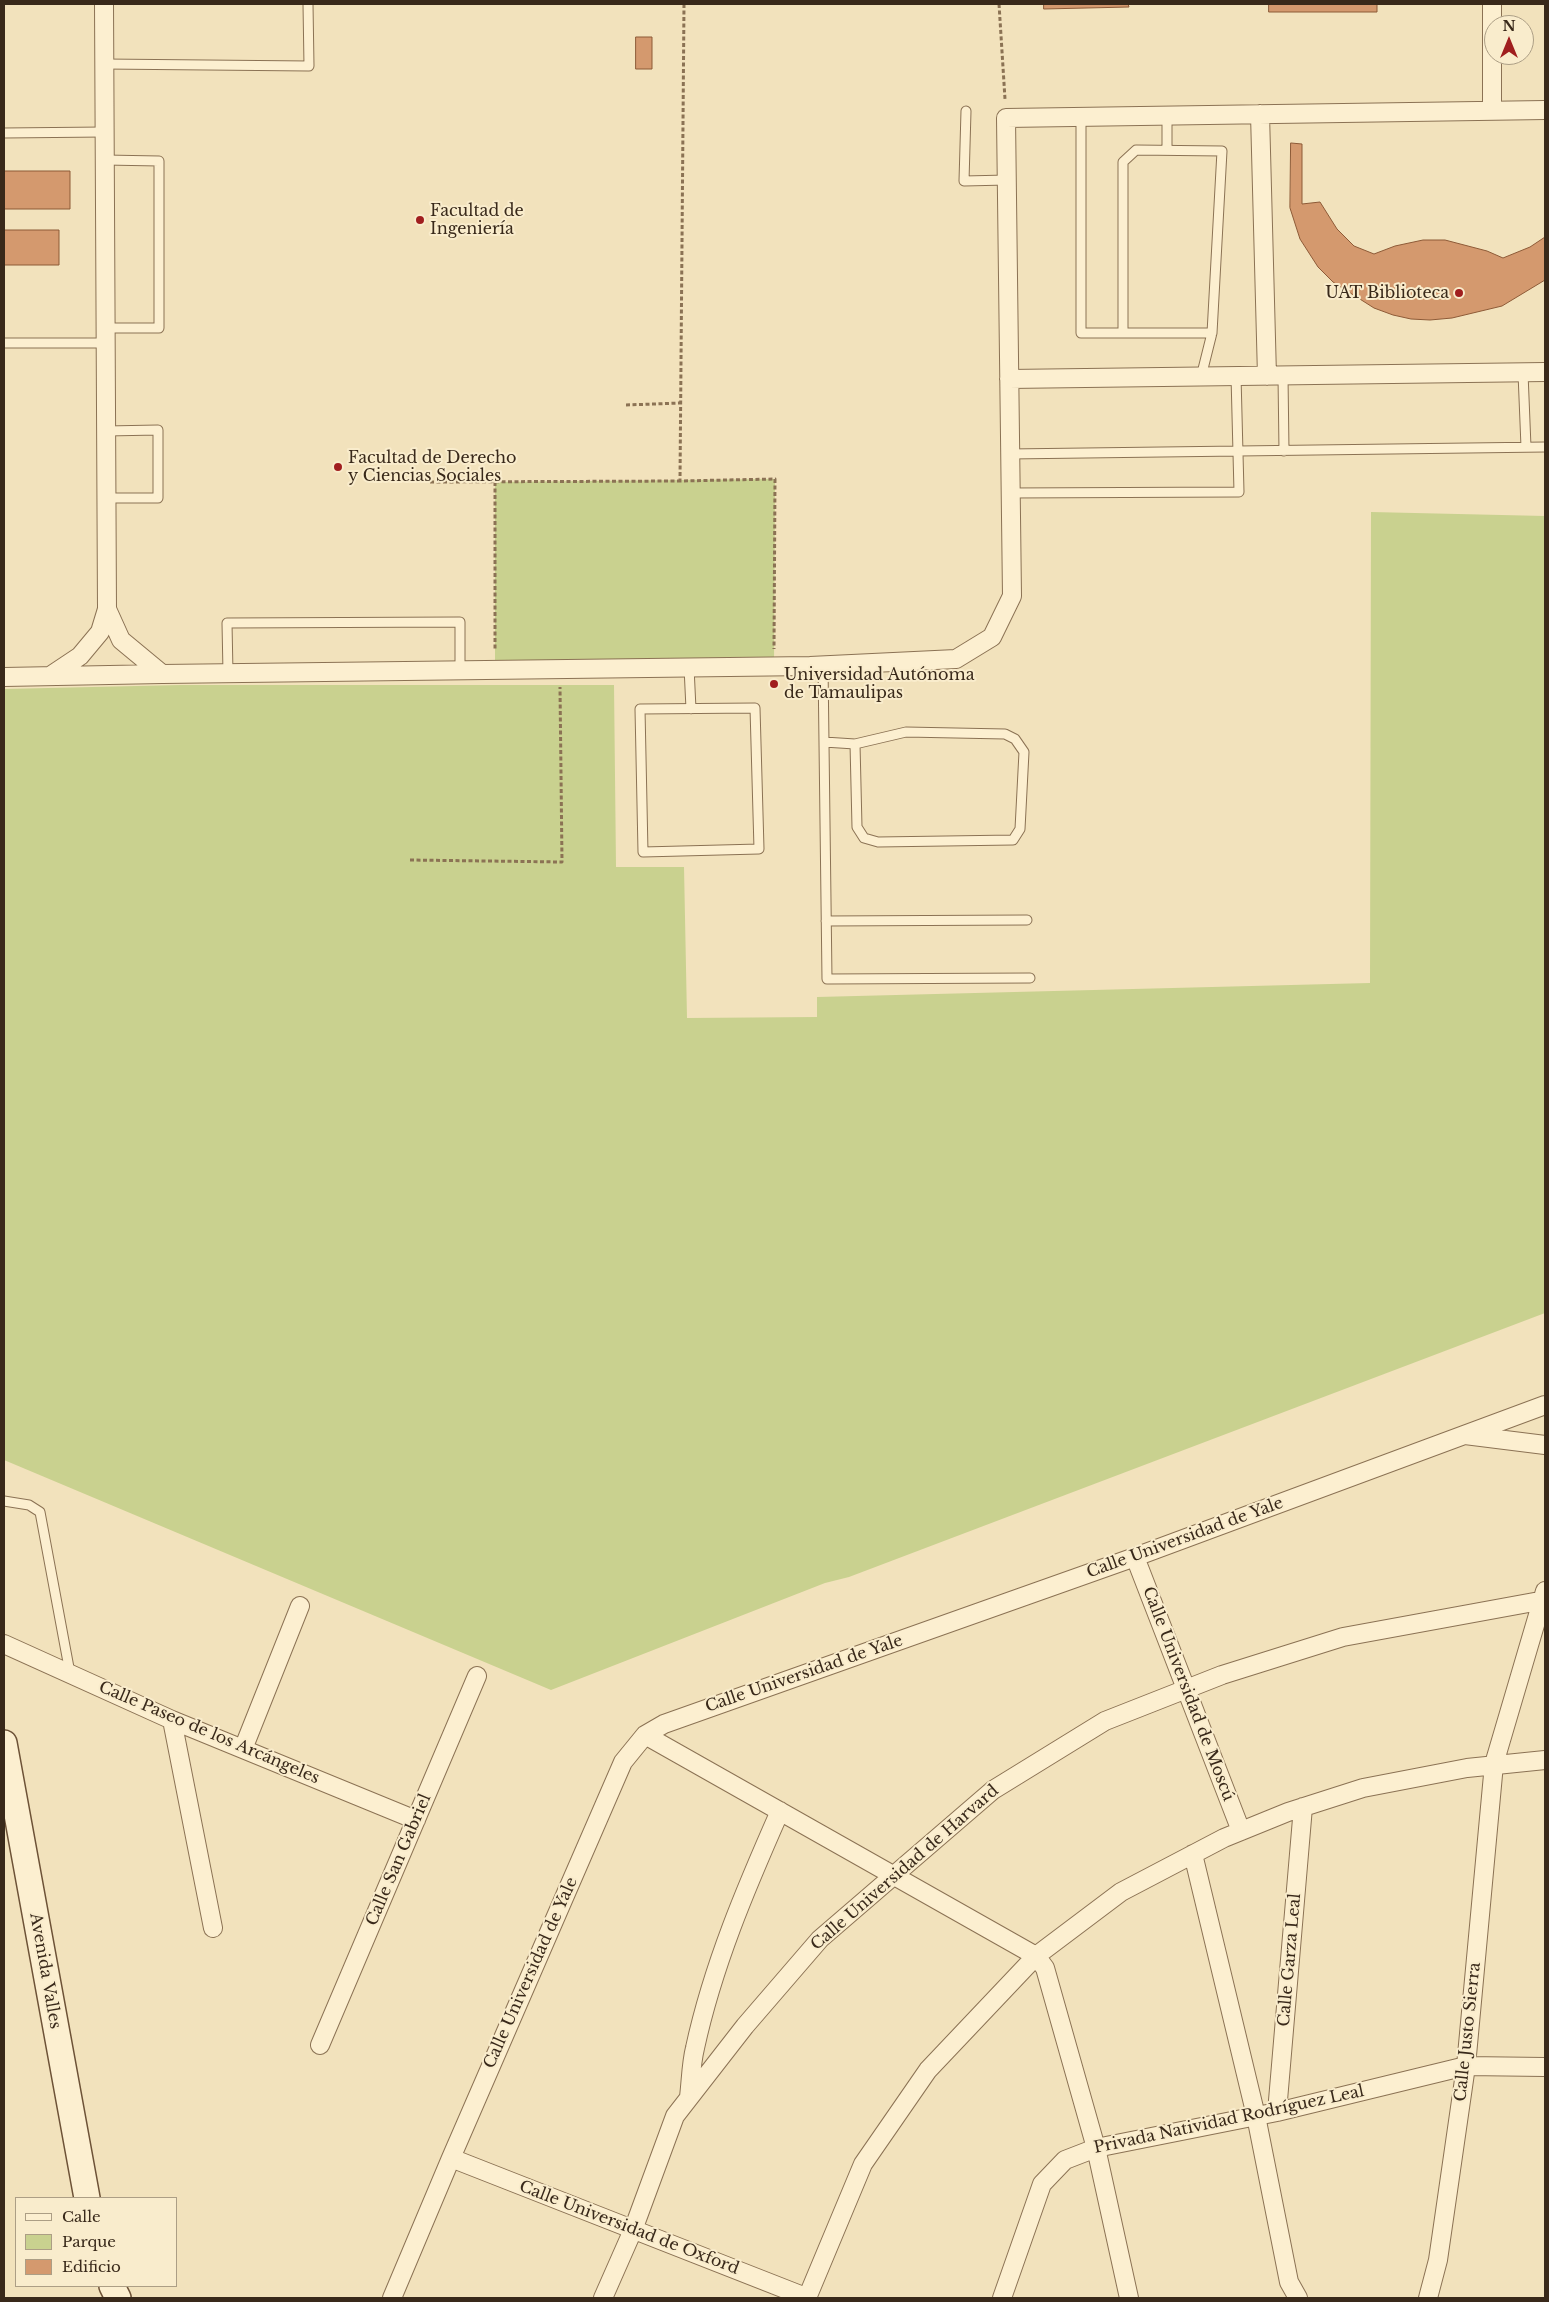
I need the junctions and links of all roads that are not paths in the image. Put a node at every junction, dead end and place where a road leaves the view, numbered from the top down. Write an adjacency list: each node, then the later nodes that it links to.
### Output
1 (104, 4): 4 (street)
2 (308, 4): 4 (lane)
3 (1492, 4): 7 (street)
4 (104, 64): 11 (street)
5 (1545, 110): 7 (street)
6 (966, 111): 15 (lane)
7 (1492, 111): 8 (street)
8 (1260, 114): 10 (street); 23 (street)
9 (1081, 116): 10 (street); 15 (street); 16 (lane)
10 (1167, 116): 13 (lane)
11 (104, 132): 12 (lane); 14 (street)
12 (4, 133)
13 (1167, 150): 16 (lane); 17 (lane)
14 (105, 160): 18 (street); 18 (lane)
15 (1007, 180): 25 (street)
16 (1123, 333): 17 (lane)
17 (1212, 333): 24 (lane)
18 (106, 336): 19 (lane); 26 (street)
19 (4, 343)
20 (1545, 372): 21 (street)
21 (1523, 373): 23 (street); 27 (lane)
22 (1236, 376): 23 (street); 24 (street); 29 (lane)
23 (1275, 376): 30 (lane)
24 (1201, 377): 25 (street)
25 (1009, 379): 31 (street)
26 (106, 431): 33 (street); 33 (lane)
27 (1526, 447): 28 (lane); 30 (lane)
28 (1545, 447)
29 (1238, 451): 30 (lane); 31 (lane); 32 (lane)
30 (1284, 451)
31 (1010, 454): 32 (street)
32 (1010, 493): 35 (street)
33 (106, 498): 34 (street)
34 (107, 609): 39 (street); 40 (street)
35 (823, 665): 36 (street); 43 (lane)
36 (689, 667): 37 (street); 42 (lane)
37 (460, 670): 38 (street); 38 (lane)
38 (228, 673): 39 (street)
39 (162, 674): 40 (street)
40 (49, 676): 41 (street)
41 (4, 677)
42 (690, 709): 42 (lane)
43 (824, 742): 44 (lane); 46 (lane)
44 (856, 744): 44 (lane)
45 (1027, 920): 46 (lane)
46 (826, 921): 47 (lane)
47 (1030, 978)
48 (1545, 1405): 49 (street, Calle Universidad de Yale)
49 (1465, 1435): 50 (street); 52 (street, Calle Universidad de Yale)
50 (1545, 1445)
51 (4, 1501): 56 (lane)
52 (1135, 1557): 58 (street, Calle Universidad de Moscú); 60 (street, Calle Universidad de Yale)
53 (1544, 1596): 58 (street, Calle Universidad de Harvard); 64 (street, Calle Justo Sierra)
54 (300, 1606): 62 (street)
55 (4, 1644): 56 (street, Calle Paseo de los Arcángeles)
56 (70, 1673): 59 (street, Calle Paseo de los Arcángeles)
57 (477, 1676): 67 (street, Calle San Gabriel)
58 (1187, 1689): 68 (street, Calle Universidad de Moscú); 70 (street, Calle Universidad de Harvard)
59 (172, 1720): 62 (street, Calle Paseo de los Arcángeles); 71 (street)
60 (645, 1736): 66 (street); 80 (street, Calle Universidad de Yale)
61 (4, 1743): 81 (main road, Avenida Valles)
62 (243, 1749): 67 (street, Calle Paseo de los Arcángeles)
63 (1545, 1760): 64 (street)
64 (1494, 1764): 65 (street); 74 (street, Calle Justo Sierra)
65 (1303, 1807): 68 (street); 77 (street, Calle Garza Leal)
66 (780, 1811): 70 (street); 76 (street)
67 (416, 1820): 73 (street, Calle San Gabriel)
68 (1242, 1831): 69 (street)
69 (1193, 1854): 72 (street); 78 (street)
70 (896, 1876): 72 (street); 76 (street, Calle Universidad de Harvard)
71 (213, 1928)
72 (1036, 1956): 79 (street); 85 (street)
73 (320, 2045)
74 (1466, 2066): 75 (street, Privada Natividad Rodríguez Leal); 77 (street, Privada Natividad Rodríguez Leal); 89 (street, Calle Justo Sierra)
75 (1545, 2067)
76 (689, 2098): 82 (street, Calle Universidad de Harvard)
77 (1277, 2112): 78 (street, Privada Natividad Rodríguez Leal)
78 (1256, 2116): 79 (street, Privada Natividad Rodríguez Leal); 88 (street)
79 (1096, 2148): 86 (street, Privada Natividad Rodríguez Leal); 87 (street)
80 (450, 2158): 82 (street, Calle Universidad de Oxford); 83 (street, Calle Universidad de Yale)
81 (87, 2197)
82 (633, 2230): 84 (street, Calle Universidad de Harvard); 85 (street, Calle Universidad de Oxford)
83 (392, 2298)
84 (604, 2298)
85 (807, 2298)
86 (1002, 2298)
87 (1129, 2298)
88 (1298, 2298)
89 (1428, 2298)

